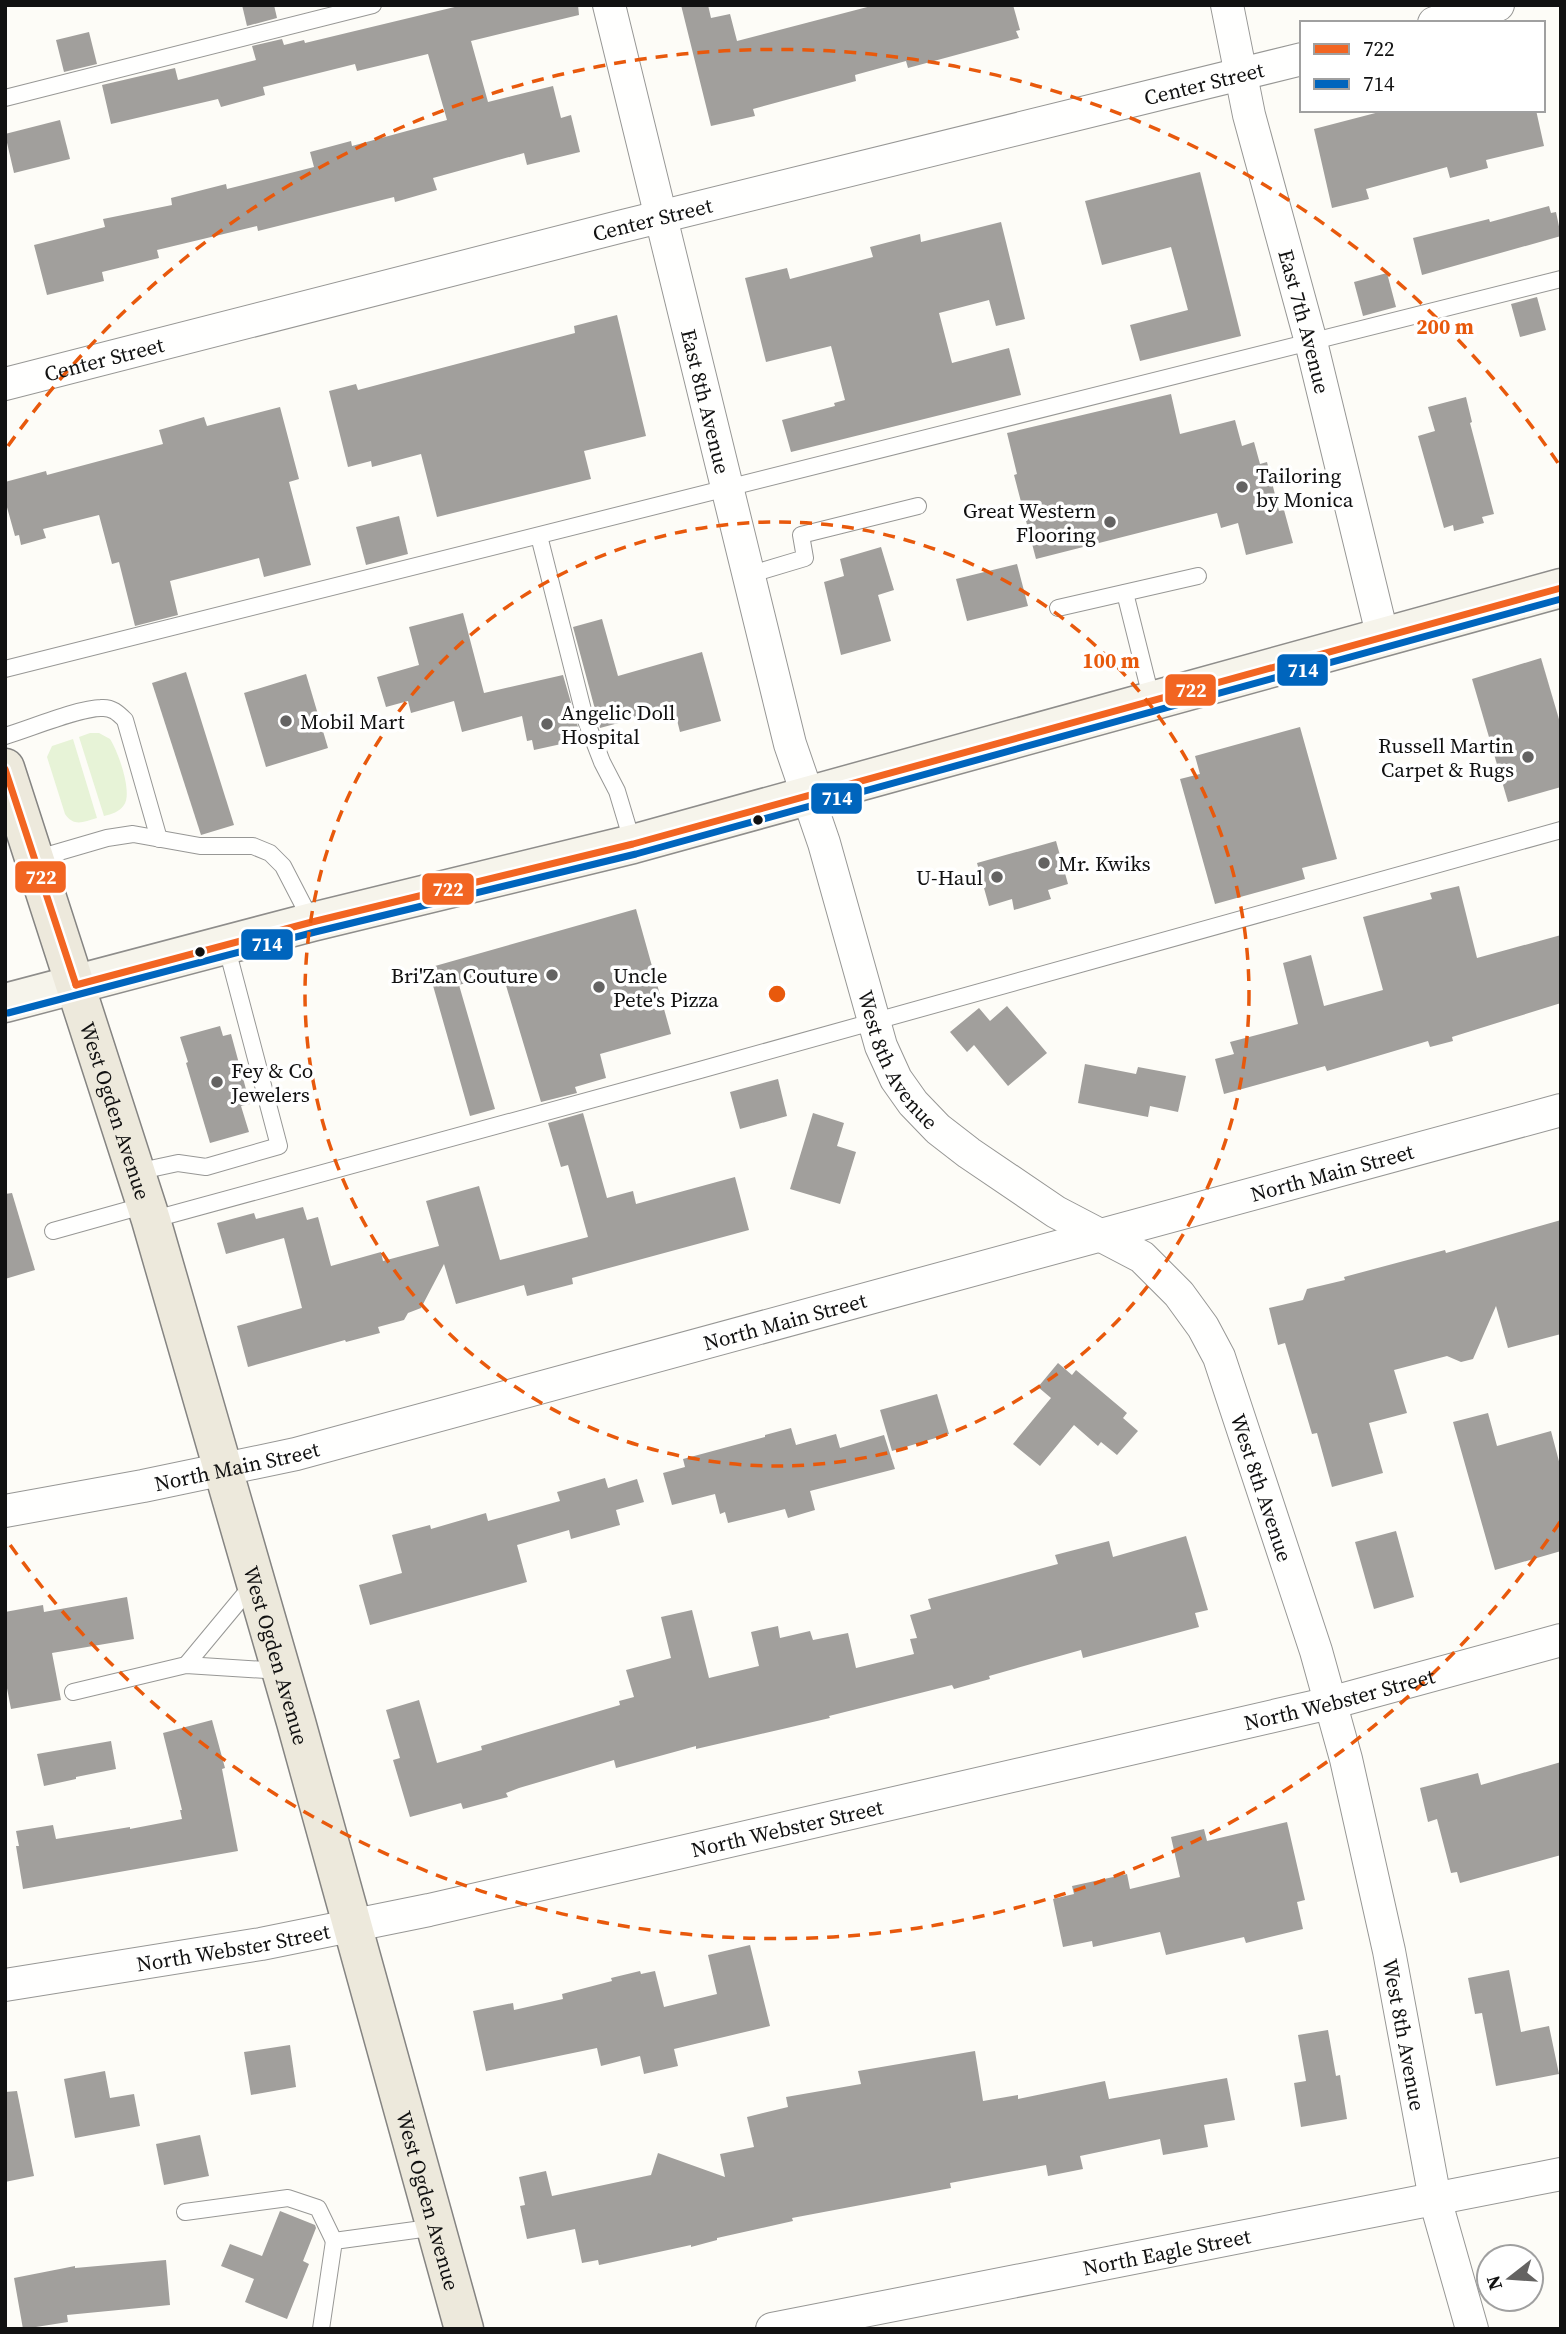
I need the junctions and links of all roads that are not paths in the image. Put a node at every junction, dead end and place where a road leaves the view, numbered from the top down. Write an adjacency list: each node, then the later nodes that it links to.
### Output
1 (373, 5): 8 (lane)
2 (609, 5): 9 (street, East 8th Avenue)
3 (1227, 5): 7 (street, East 7th Avenue)
4 (1498, 5): 5 (street)
5 (1441, 21)
6 (1300, 60): 7 (street, Center Street)
7 (1241, 75): 9 (street, Center Street); 11 (street, East 7th Avenue)
8 (5, 98)
9 (660, 217): 12 (street, Center Street); 13 (street, East 8th Avenue)
10 (1561, 280): 11 (lane)
11 (1311, 342): 13 (lane); 21 (street, East 7th Avenue)
12 (5, 384)
13 (726, 488): 15 (lane); 16 (street, East 8th Avenue)
14 (918, 506): 16 (lane)
15 (539, 536): 22 (lane); 29 (lane)
16 (748, 575): 26 (street, East 8th Avenue)
17 (1198, 576): 19 (lane)
18 (1561, 588): 21 (main road)
19 (1125, 593): 20 (lane); 23 (lane)
20 (1058, 608)
21 (1383, 638): 23 (main road)
22 (5, 669)
23 (1152, 701): 26 (main road)
24 (5, 736): 28 (lane)
25 (5, 768): 30 (main road, West Ogden Avenue)
26 (807, 796): 29 (main road); 35 (street, West 8th Avenue)
27 (1561, 830): 35 (lane)
28 (159, 839): 30 (lane); 31 (lane)
29 (633, 844): 31 (main road)
30 (35, 859): 33 (main road, West Ogden Avenue)
31 (312, 922): 32 (main road)
32 (226, 945): 33 (main road); 37 (lane)
33 (76, 985): 34 (main road); 37 (main road, West Ogden Avenue)
34 (5, 1003)
35 (873, 1020): 37 (lane); 39 (street, West 8th Avenue)
36 (1561, 1110): 39 (street, North Main Street)
37 (144, 1199): 38 (lane); 40 (main road, West Ogden Avenue)
38 (53, 1231)
39 (1101, 1235): 40 (street, North Main Street); 47 (street, West 8th Avenue)
40 (223, 1470): 41 (street, North Main Street); 42 (main road, West Ogden Avenue)
41 (5, 1511)
42 (256, 1582): 44 (lane); 45 (main road, West Ogden Avenue)
43 (1561, 1640): 47 (street, North Webster Street)
44 (186, 1665): 45 (lane); 46 (lane)
45 (281, 1671): 48 (main road, West Ogden Avenue)
46 (73, 1692)
47 (1330, 1703): 48 (street, North Webster Street); 51 (street, West 8th Avenue)
48 (353, 1925): 49 (street, North Webster Street); 53 (main road, West Ogden Avenue)
49 (5, 1985)
50 (1561, 2175): 51 (street, North Eagle Street)
51 (1435, 2199): 57 (street, North Eagle Street); 58 (street, West 8th Avenue)
52 (185, 2213): 54 (lane)
53 (437, 2227): 54 (lane); 56 (main road, West Ogden Avenue)
54 (334, 2241): 55 (lane)
55 (321, 2329)
56 (464, 2329)
57 (772, 2329)
58 (1472, 2329)

